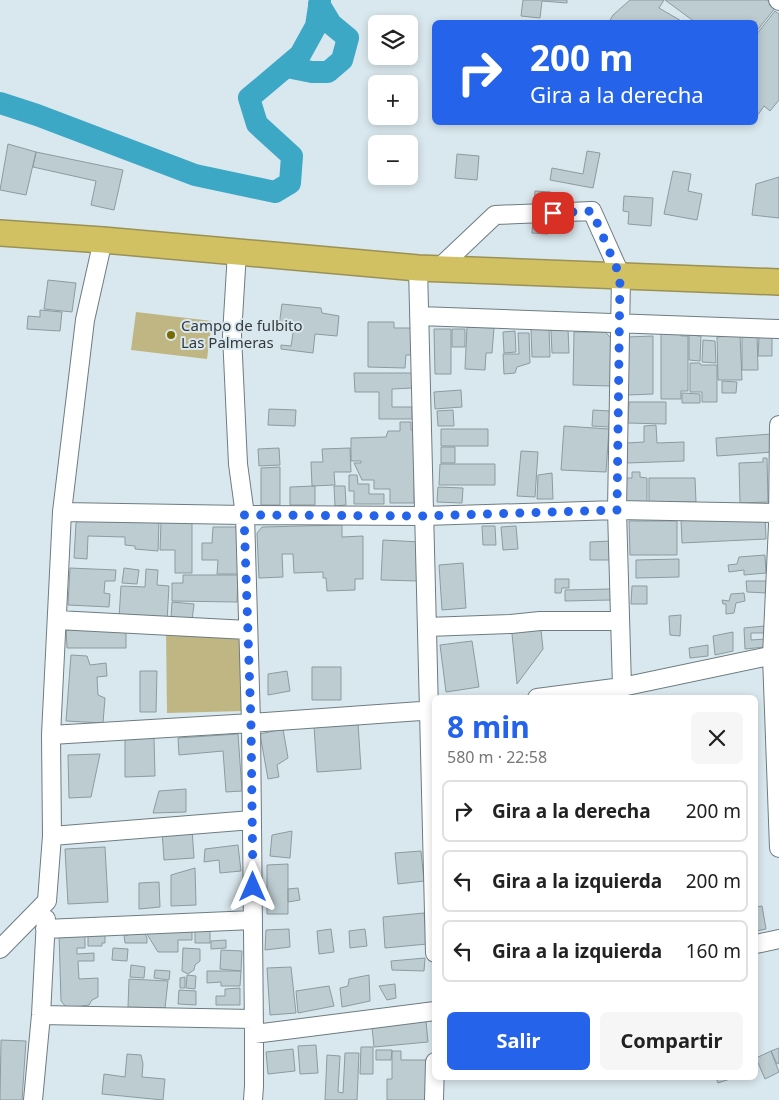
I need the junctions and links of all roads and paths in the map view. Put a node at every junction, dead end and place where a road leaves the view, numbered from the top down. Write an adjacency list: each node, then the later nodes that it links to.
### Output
1 (0, 233): 2 (highway)
2 (103, 240): 3 (highway); 12 (street)
3 (237, 252): 4 (highway); 13 (street)
4 (428, 268): 5 (highway); 5 (street); 7 (street)
5 (620, 276): 6 (highway); 8 (street)
6 (779, 282)
7 (419, 316): 8 (street); 14 (street)
8 (620, 323): 9 (street); 11 (street)
9 (779, 330)
10 (779, 425): 15 (street)
11 (617, 510): 14 (street); 15 (street); 17 (street)
12 (62, 512): 13 (street); 16 (street)
13 (244, 515): 14 (street); 19 (street)
14 (424, 516): 18 (street)
15 (778, 521): 20 (street)
16 (58, 620): 19 (street); 25 (street)
17 (620, 621): 18 (street); 21 (street)
18 (427, 627): 23 (street)
19 (248, 630): 24 (street)
20 (775, 655): 21 (street); 28 (street)
21 (622, 687): 22 (street)
22 (560, 695)
23 (432, 711): 24 (street)
24 (251, 723): 25 (street); 26 (street)
25 (51, 735): 27 (street)
26 (252, 820): 27 (street); 30 (street)
27 (52, 836): 29 (street)
28 (779, 848)
29 (47, 901): 31 (street); 34 (street)
30 (253, 920): 31 (street); 37 (street)
31 (45, 929): 36 (street)
32 (779, 939): 33 (street)
33 (758, 944)
34 (0, 950)
35 (432, 1011): 37 (street)
36 (41, 1015): 37 (street); 39 (street)
37 (254, 1026): 40 (street)
38 (435, 1080): 41 (street)
39 (33, 1100)
40 (253, 1100)
41 (434, 1100)

